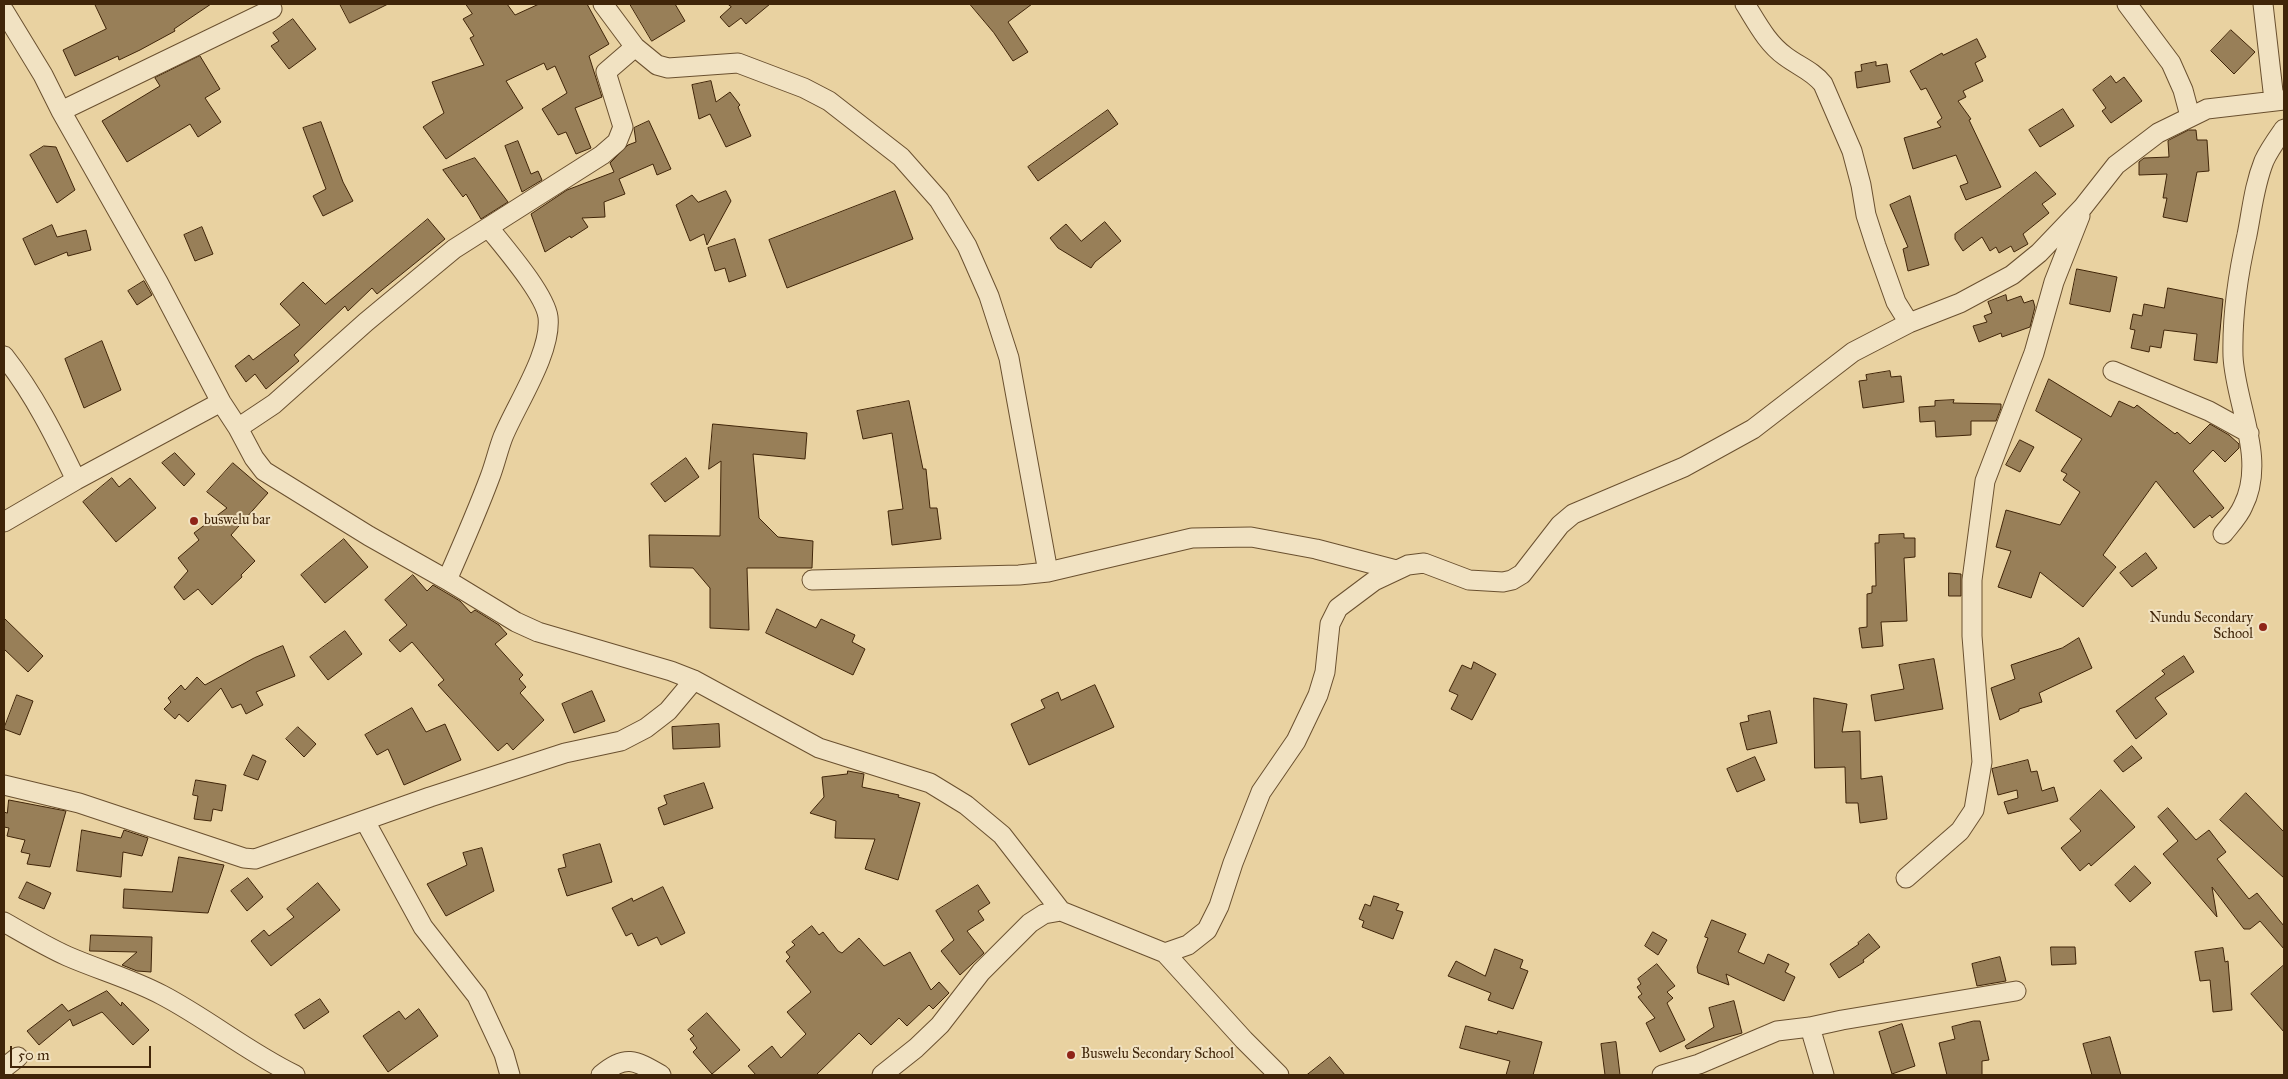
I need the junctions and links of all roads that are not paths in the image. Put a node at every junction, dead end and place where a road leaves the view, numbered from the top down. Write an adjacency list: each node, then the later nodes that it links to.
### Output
1 (603, 4): 7 (street)
2 (1745, 4): 14 (street)
3 (2127, 4): 10 (street)
4 (2264, 4): 8 (street)
5 (272, 9): 9 (street)
6 (4, 11): 9 (street)
7 (635, 47): 13 (street); 24 (street)
8 (2279, 100): 10 (street)
9 (60, 111): 17 (street)
10 (2190, 116): 12 (street)
11 (2284, 129): 19 (street)
12 (2083, 207): 14 (street); 30 (street)
13 (489, 228): 18 (street); 25 (street)
14 (1909, 323): 23 (street)
15 (4, 356): 20 (street)
16 (2114, 371): 19 (street)
17 (221, 402): 18 (street); 20 (street)
18 (238, 428): 25 (street)
19 (2249, 433): 22 (street)
20 (76, 480): 21 (street)
21 (4, 522)
22 (2223, 534)
23 (1396, 570): 24 (street); 33 (street)
24 (1048, 572): 26 (street)
25 (447, 580): 27 (street)
26 (812, 580)
27 (694, 680): 29 (street); 31 (street)
28 (4, 785): 29 (street)
29 (365, 821): 37 (street)
30 (1906, 878)
31 (1061, 911): 33 (street); 40 (street)
32 (4, 922): 36 (street)
33 (1165, 953): 41 (street)
34 (2016, 990): 35 (street)
35 (1810, 1027): 42 (street); 43 (street)
36 (296, 1075)
37 (510, 1075)
38 (601, 1075): 39 (street)
39 (661, 1075)
40 (882, 1075)
41 (1279, 1075)
42 (1662, 1075)
43 (1824, 1075)

